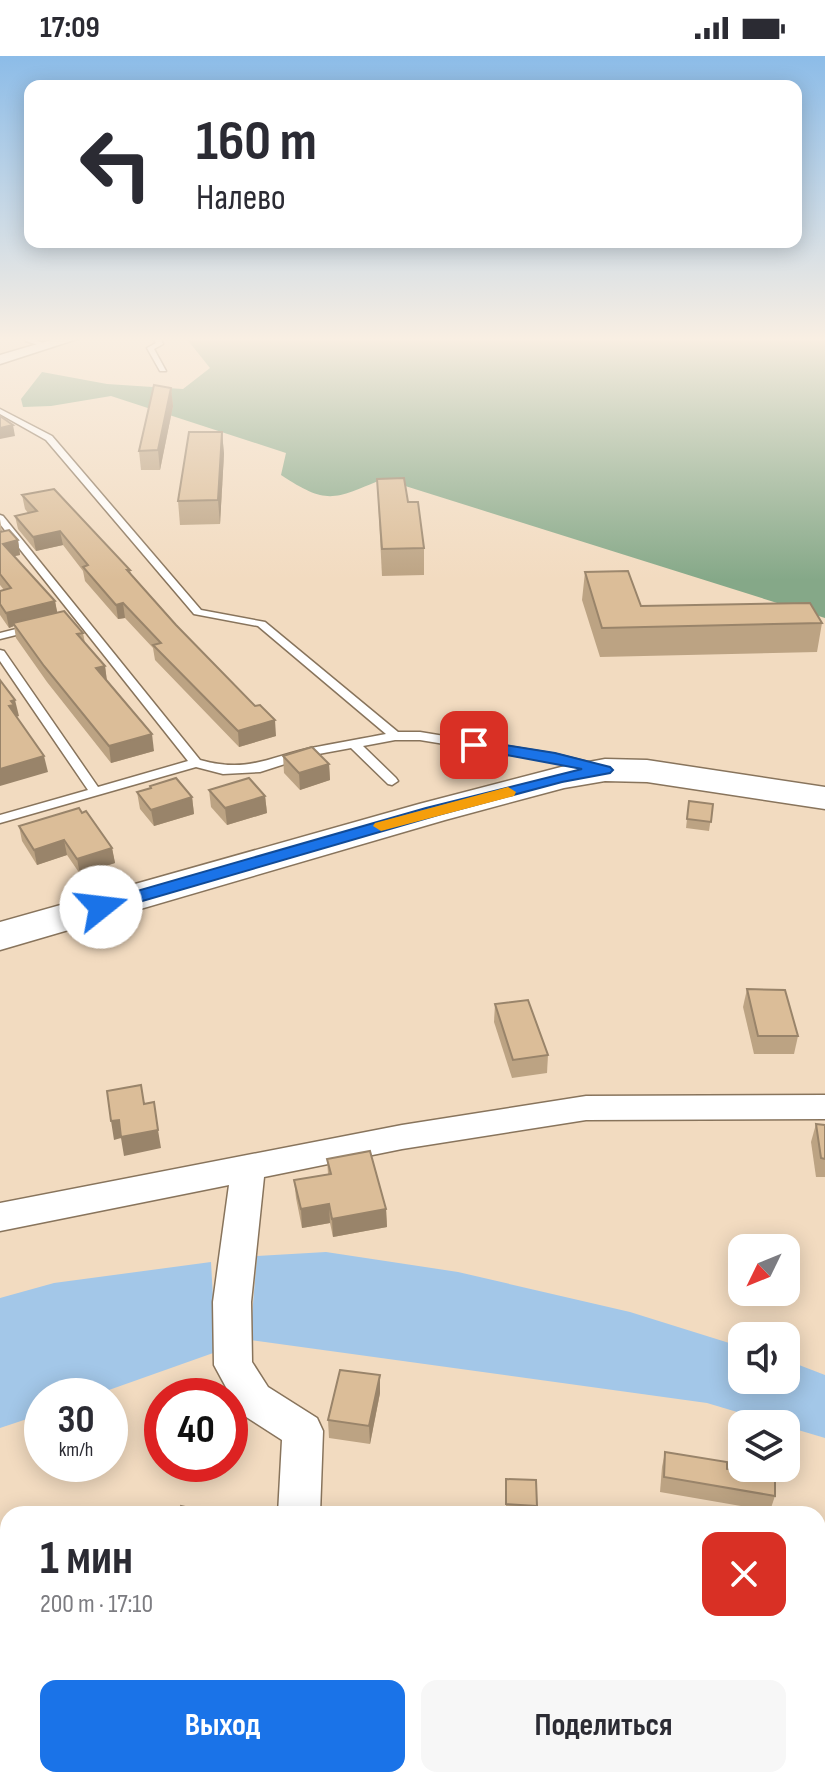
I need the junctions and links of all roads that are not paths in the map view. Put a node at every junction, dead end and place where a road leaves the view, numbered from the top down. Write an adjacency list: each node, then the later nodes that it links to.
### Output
1 (14, 419): 10 (lane)
2 (0, 518): 3 (lane)
3 (16, 537): 4 (lane); 5 (lane)
4 (0, 541)
5 (79, 617): 6 (lane); 12 (lane)
6 (66, 620)
7 (40, 626): 8 (lane)
8 (0, 636)
9 (0, 653): 15 (lane)
10 (395, 736): 11 (lane); 13 (lane)
11 (355, 745): 12 (lane); 14 (lane)
12 (196, 763): 15 (lane)
13 (605, 770): 16 (street); 18 (street)
14 (392, 781)
15 (95, 792): 17 (lane)
16 (825, 798)
17 (0, 819)
18 (0, 936)
19 (825, 1107): 20 (street)
20 (248, 1169): 21 (street); 22 (street)
21 (0, 1217)
22 (299, 1506)

